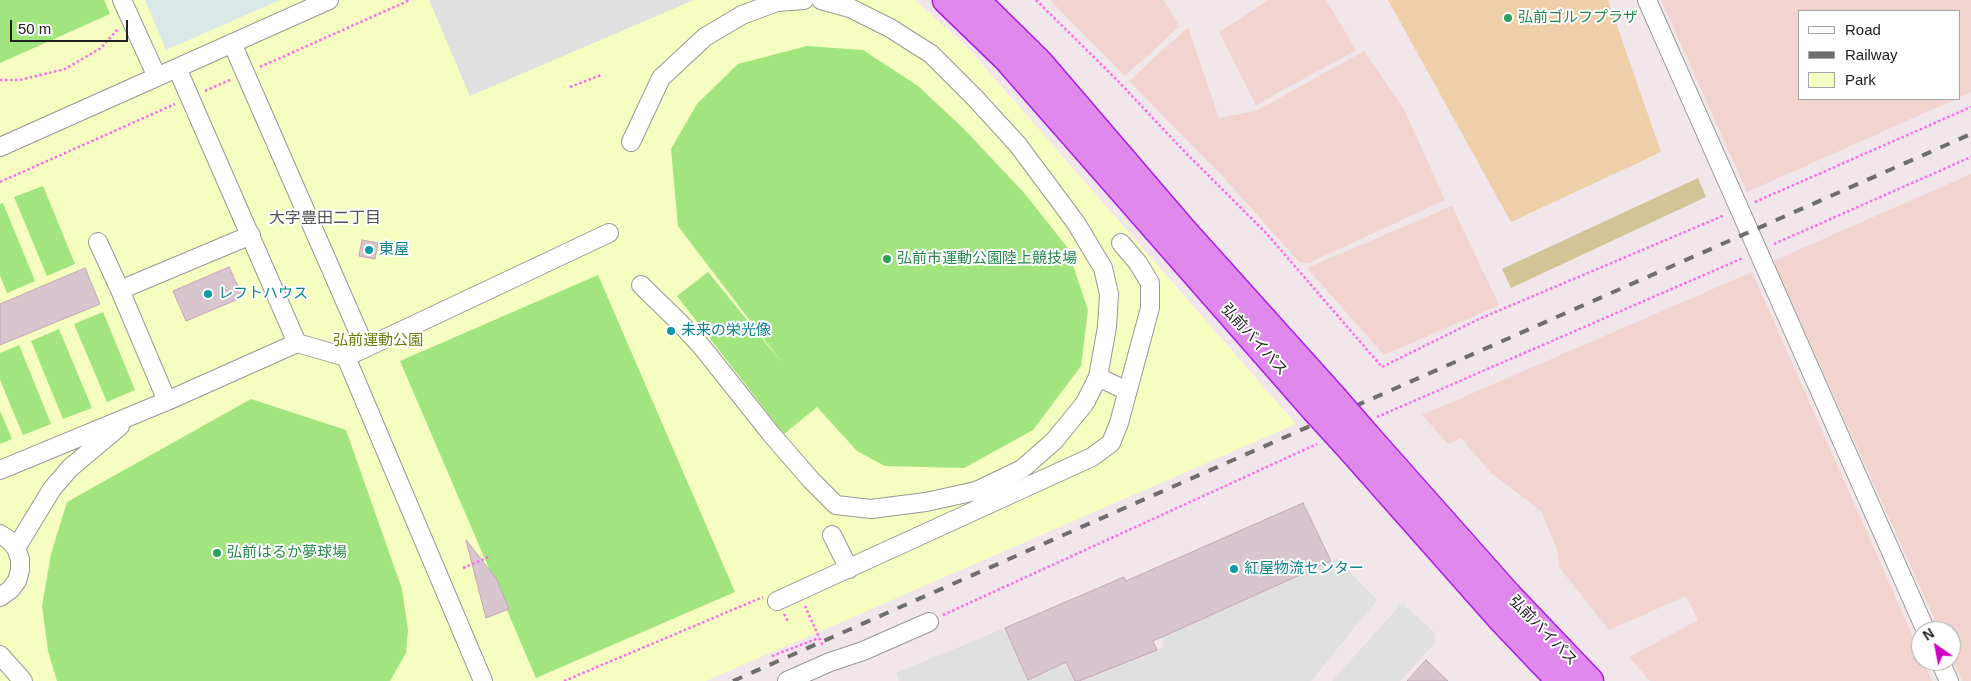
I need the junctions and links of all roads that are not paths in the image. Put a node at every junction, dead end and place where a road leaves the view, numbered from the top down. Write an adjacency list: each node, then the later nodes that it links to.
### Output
1 (122, 0): 10 (street)
2 (329, 0): 8 (street)
3 (804, 0): 11 (street)
4 (821, 0): 22 (street)
5 (946, 0): 25 (highway, 弘前バイパス)
6 (976, 0): 25 (highway, 弘前バイパス)
7 (1647, 0): 35 (street)
8 (232, 43): 9 (street); 20 (street)
9 (177, 68): 10 (street); 14 (street)
10 (157, 77): 12 (street)
11 (631, 142)
12 (0, 147)
13 (609, 233): 20 (street)
14 (251, 235): 18 (street); 19 (street)
15 (98, 242): 18 (street)
16 (1121, 243): 23 (street)
17 (641, 285): 22 (street)
18 (120, 290): 24 (street)
19 (297, 343): 21 (street); 24 (street)
20 (365, 348): 21 (street)
21 (346, 356): 39 (street)
22 (1098, 377): 23 (street)
23 (1127, 391): 32 (street)
24 (167, 401): 26 (street)
25 (1324, 403): 27 (highway, 弘前バイパス, bridge)
26 (135, 414): 28 (street); 31 (street)
27 (1353, 435): 41 (highway, 弘前バイパス); 42 (highway, 弘前バイパス)
28 (0, 470)
29 (0, 534): 31 (street)
30 (832, 535): 32 (street)
31 (16, 548): 33 (street)
32 (849, 568): 34 (street)
33 (0, 597)
34 (770, 599)
35 (1922, 621)
36 (928, 622): 40 (street)
37 (0, 655): 38 (street)
38 (22, 681)
39 (483, 681)
40 (787, 681)
41 (1560, 681)
42 (1590, 681)

